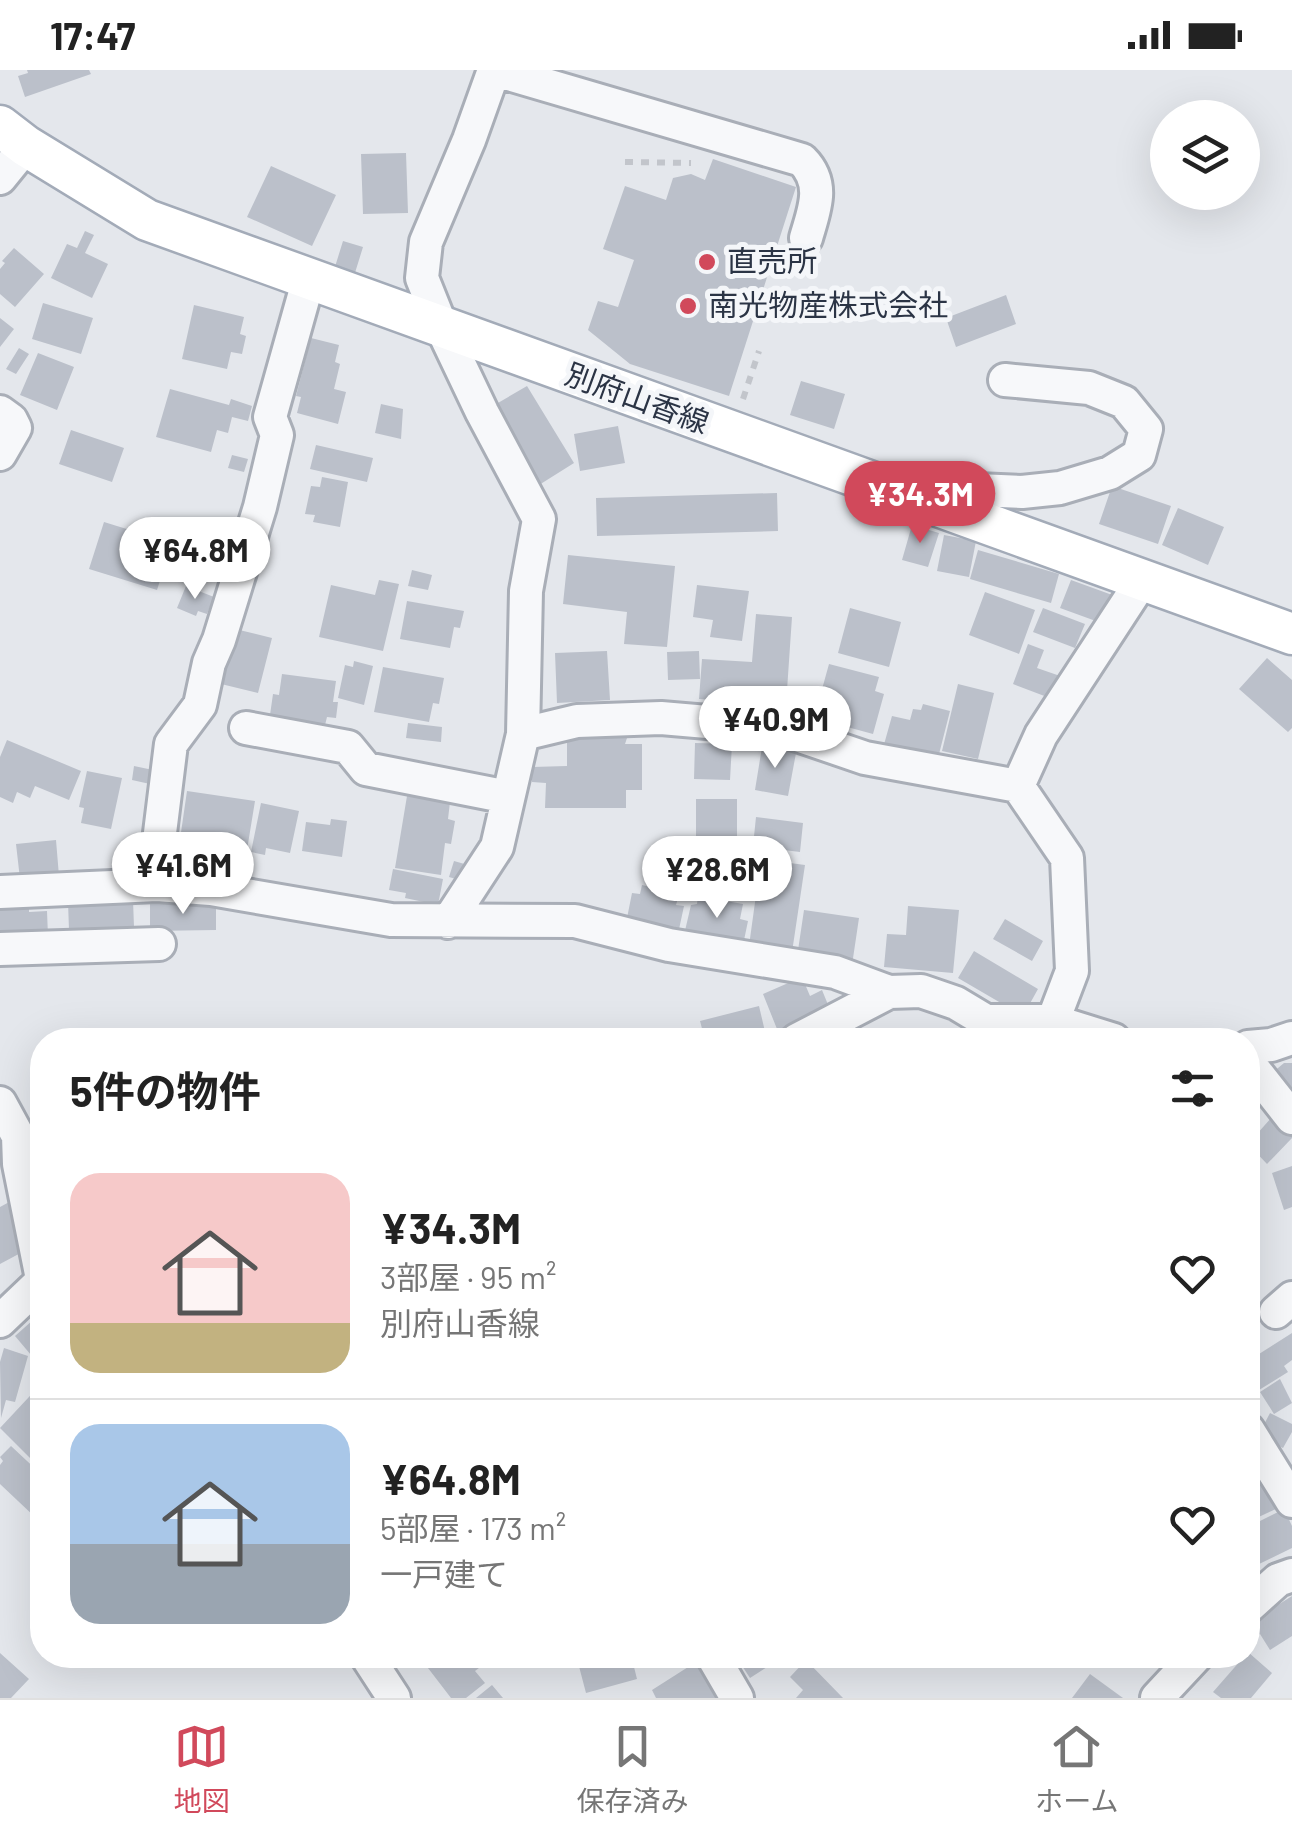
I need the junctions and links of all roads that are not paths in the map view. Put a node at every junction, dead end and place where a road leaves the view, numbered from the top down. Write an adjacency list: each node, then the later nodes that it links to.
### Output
1 (494, 70): 4 (street); 6 (street)
2 (13, 136): 3 (street); 5 (main road, 別府山香線)
3 (0, 178)
4 (806, 238)
5 (308, 278): 6 (main road, 別府山香線); 17 (street)
6 (442, 328): 10 (main road, 別府山香線); 14 (street)
7 (1005, 380): 10 (street)
8 (0, 412): 9 (street)
9 (0, 454)
10 (936, 508): 11 (main road, 別府山香線)
11 (1142, 579): 12 (main road, 別府山香線); 15 (street)
12 (1292, 634)
13 (246, 728): 16 (street)
14 (523, 734): 15 (street); 16 (street)
15 (1018, 786): 23 (street)
16 (508, 796): 19 (street)
17 (157, 885): 18 (street); 19 (street)
18 (0, 892)
19 (448, 922): 22 (street)
20 (159, 944): 21 (street)
21 (0, 949)
22 (890, 992): 24 (street); 25 (street)
23 (1053, 1021): 26 (street); 27 (street)
24 (820, 1028)
25 (981, 1028)
26 (1005, 1028)
27 (1075, 1028)
28 (1292, 1038): 29 (street)
29 (1260, 1046)
30 (1260, 1077): 32 (street)
31 (0, 1103): 34 (street)
32 (1292, 1118)
33 (0, 1126): 34 (street)
34 (18, 1164): 35 (street)
35 (30, 1222)
36 (30, 1291): 37 (street)
37 (0, 1320)
38 (1260, 1449): 39 (street)
39 (1292, 1501)
40 (1292, 1576): 41 (street)
41 (1260, 1596)
42 (378, 1668): 45 (street)
43 (720, 1668): 46 (street)
44 (1185, 1668): 47 (street)
45 (394, 1698)
46 (737, 1698)
47 (1157, 1698)

